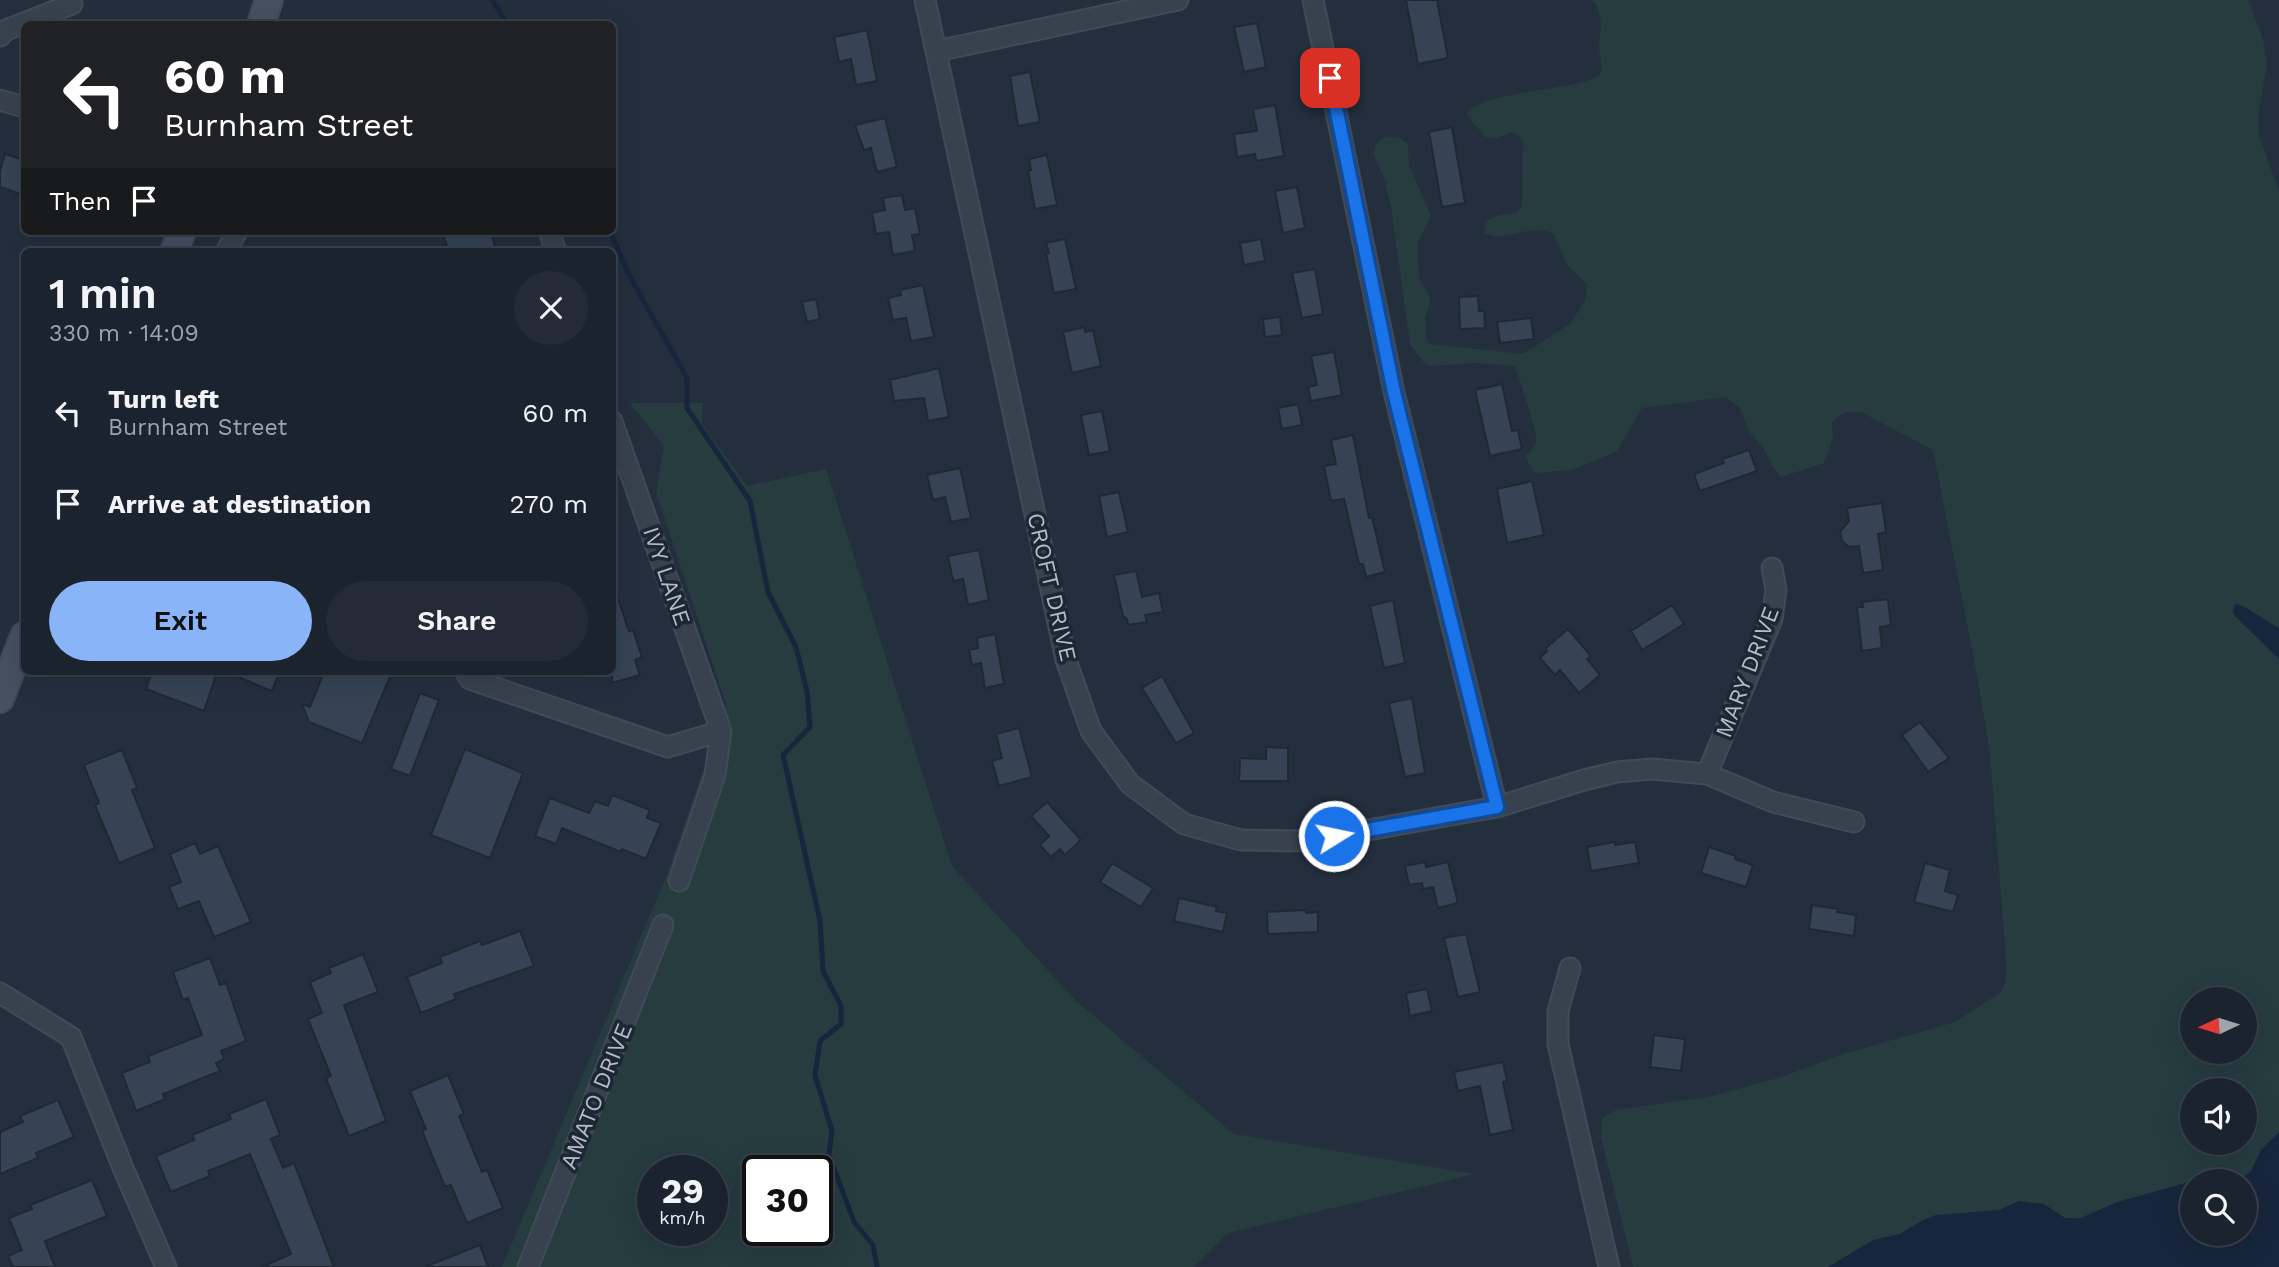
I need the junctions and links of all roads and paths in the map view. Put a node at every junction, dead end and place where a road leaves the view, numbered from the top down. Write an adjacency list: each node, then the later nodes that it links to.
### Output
1 (269, 0): 8 (main road)
2 (925, 0): 11 (street, CROFT DRIVE)
3 (1178, 0): 11 (street)
4 (1313, 0): 21 (street)
5 (71, 2): 6 (street); 7 (street)
6 (27, 21)
7 (69, 21)
8 (262, 21)
9 (21, 24): 10 (street)
10 (0, 36)
11 (937, 51): 21 (street, CROFT DRIVE)
12 (0, 100): 13 (street)
13 (21, 106)
14 (616, 432): 19 (street, IVY LANE)
15 (1772, 568): 20 (street, MARY DRIVE)
16 (21, 644): 18 (main road)
17 (468, 675): 19 (street)
18 (0, 699)
19 (721, 731): 23 (street, IVY LANE)
20 (1707, 775): 21 (street, CROFT DRIVE); 22 (street, CROFT DRIVE)
21 (1497, 807)
22 (1854, 822)
23 (679, 881)
24 (663, 925): 28 (street, AMATO DRIVE)
25 (1570, 968): 29 (street)
26 (0, 993): 27 (street)
27 (166, 1267)
28 (528, 1267)
29 (1609, 1267)

